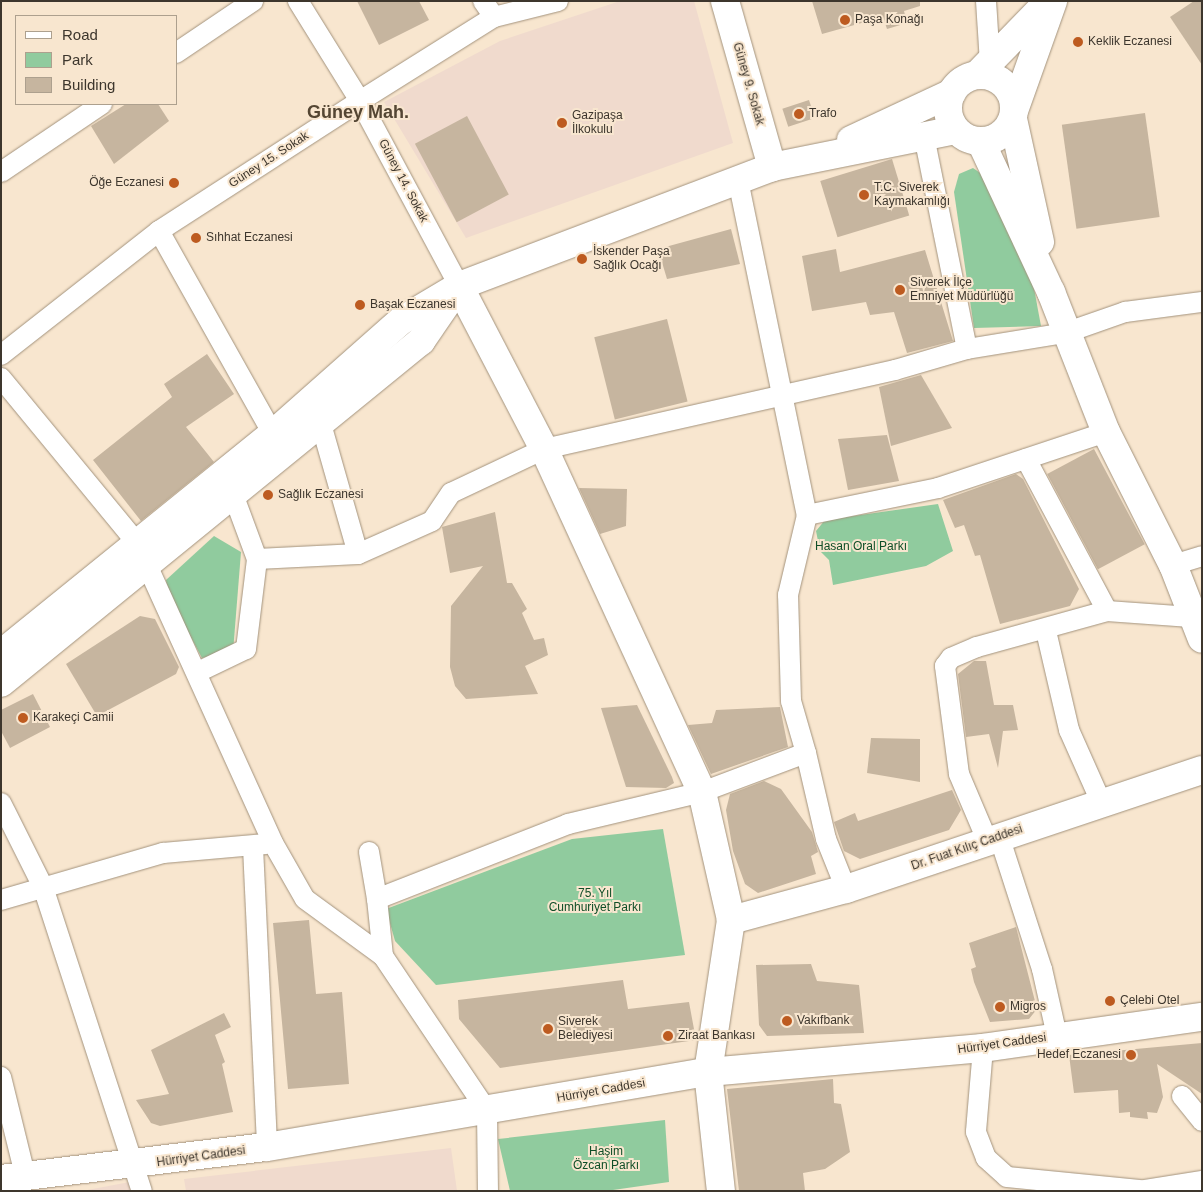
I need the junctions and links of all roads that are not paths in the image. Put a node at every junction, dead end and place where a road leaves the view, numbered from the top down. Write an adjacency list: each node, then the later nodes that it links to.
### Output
1 (253, 1): 8 (street)
2 (298, 1): 11 (street, Güney 14. Sokak)
3 (558, 1): 7 (street, Güney 15. Sokak)
4 (725, 1): 18 (main road, Güney 9. Sokak)
5 (986, 1): 9 (street)
6 (1051, 1): 9 (main road); 13 (main road)
7 (489, 9): 11 (street, Güney 15. Sokak)
8 (178, 52)
9 (984, 69): 10 (main road); 13 (main road)
10 (952, 93): 14 (main road); 17 (main road)
11 (360, 101): 21 (street, Güney 15. Sokak); 22 (street, Güney 14. Sokak)
12 (101, 105): 19 (street)
13 (1014, 113): 16 (main road); 23 (main road)
14 (956, 130): 15 (main road); 16 (main road)
15 (924, 136): 17 (main road); 26 (street)
16 (981, 142): 23 (main road)
17 (809, 160): 18 (main road)
18 (772, 167): 20 (main road)
19 (1, 172)
20 (738, 180): 22 (main road); 29 (street)
21 (159, 231): 27 (street, Güney 15. Sokak); 32 (street)
22 (459, 286): 30 (main road); 32 (main road); 33 (main road)
23 (1051, 292): 25 (main road)
24 (1202, 302): 25 (street)
25 (1065, 333): 26 (street); 31 (main road)
26 (967, 349): 29 (street)
27 (1, 355)
28 (1, 378): 37 (street)
29 (781, 394): 33 (street); 36 (street)
30 (321, 424): 35 (main road); 38 (street)
31 (1106, 432): 34 (street); 41 (main road)
32 (273, 434): 37 (main road)
33 (544, 448): 38 (street); 51 (main road)
34 (1026, 459): 36 (street); 43 (street)
35 (233, 494): 40 (street); 42 (main road)
36 (807, 515): 49 (street)
37 (137, 543): 42 (street); 46 (main road)
38 (358, 554): 40 (street)
39 (1202, 556): 41 (street)
40 (257, 559): 47 (street)
41 (1173, 566): 44 (main road)
42 (146, 570): 47 (street); 48 (main road)
43 (1107, 612): 44 (street); 45 (street)
44 (1196, 628)
45 (1046, 631): 53 (street); 54 (street)
46 (1, 654)
47 (198, 672): 55 (street)
48 (1, 683)
49 (806, 753): 51 (street); 59 (street)
50 (1202, 770): 53 (main road, Dr. Fuat Kılıç Caddesi)
51 (702, 792): 61 (street); 62 (main road)
52 (1, 803): 58 (street)
53 (1102, 804): 54 (main road, Dr. Fuat Kılıç Caddesi)
54 (993, 838): 59 (main road, Dr. Fuat Kılıç Caddesi); 65 (street)
55 (273, 843): 56 (street); 63 (street)
56 (253, 847): 58 (street); 72 (street)
57 (369, 852): 61 (street)
58 (43, 888): 60 (street); 74 (street)
59 (846, 889): 62 (main road, Dr. Fuat Kılıç Caddesi)
60 (1, 900)
61 (377, 900): 63 (street)
62 (731, 920): 67 (main road)
63 (383, 956): 70 (street)
64 (1202, 1017): 65 (main road, Hürriyet Caddesi)
65 (1056, 1036): 66 (main road, Hürriyet Caddesi)
66 (983, 1048): 67 (main road, Hürriyet Caddesi); 76 (street)
67 (708, 1072): 70 (main road, Hürriyet Caddesi); 79 (main road)
68 (1, 1077): 73 (street)
69 (1182, 1096): 71 (street)
70 (487, 1111): 72 (main road, Hürriyet Caddesi); 78 (street)
71 (1202, 1121)
72 (267, 1147): 74 (main road, Hürriyet Caddesi)
73 (13, 1177): 74 (main road, Hürriyet Caddesi)
74 (138, 1179)
75 (1202, 1181): 77 (street)
76 (1003, 1184): 77 (street)
77 (1139, 1190)
78 (488, 1191)
79 (721, 1191)

